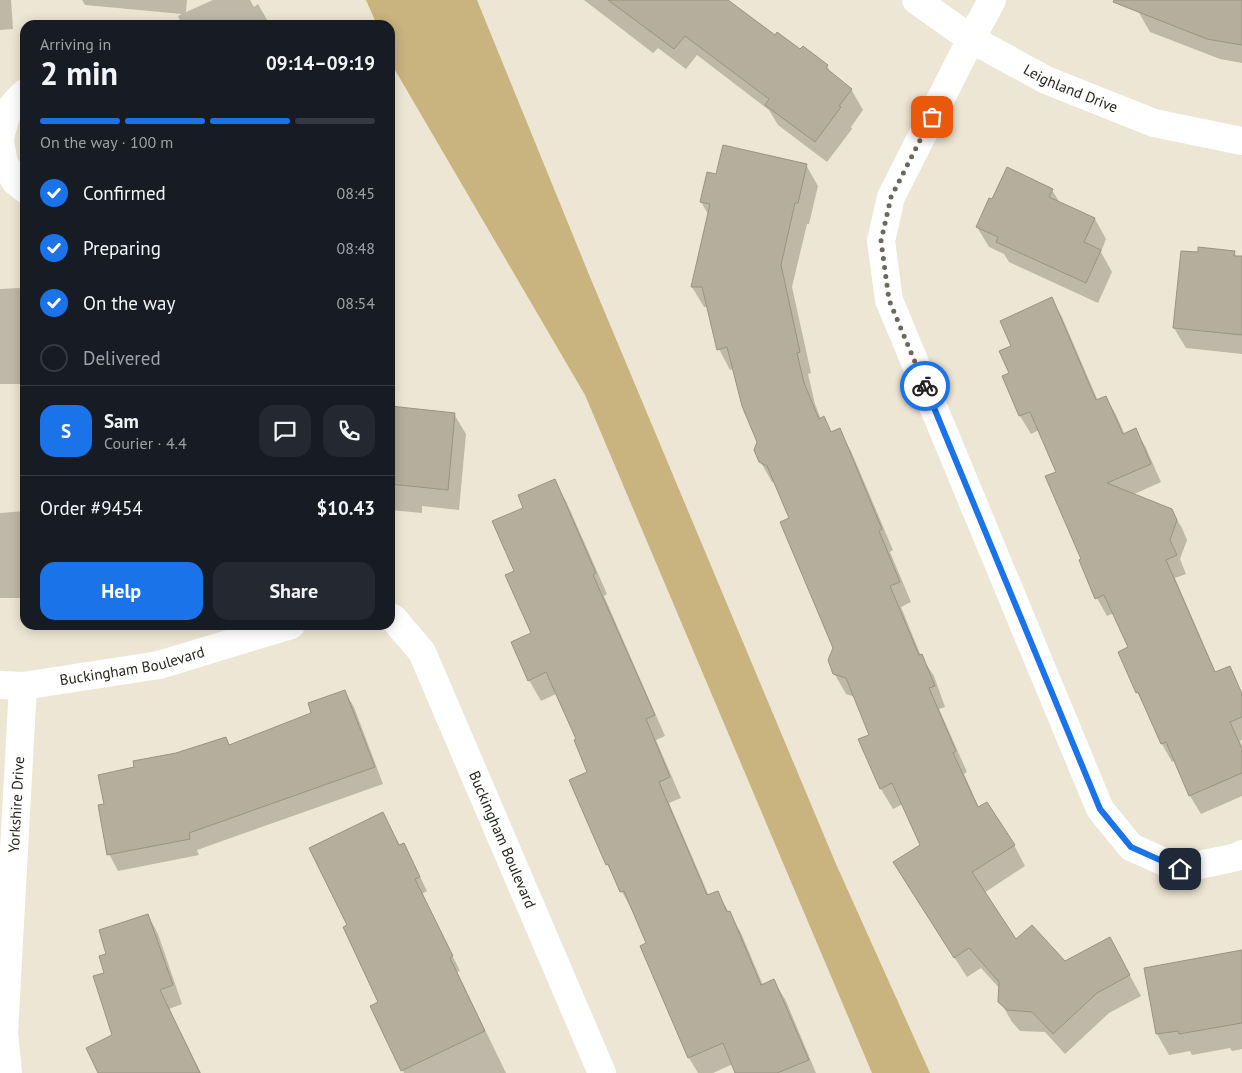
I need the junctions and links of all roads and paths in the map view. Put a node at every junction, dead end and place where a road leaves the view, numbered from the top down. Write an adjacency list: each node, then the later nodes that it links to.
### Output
1 (916, 0): 3 (street, Leighland Drive)
2 (992, 0): 3 (street)
3 (971, 39): 5 (street, Leighland Drive); 11 (street)
4 (20, 98): 6 (street)
5 (1242, 141)
6 (1, 152): 7 (street)
7 (20, 185)
8 (395, 620): 13 (street, Buckingham Boulevard)
9 (274, 630): 10 (street, Buckingham Boulevard)
10 (11, 686): 12 (street, Yorkshire Drive)
11 (1242, 854)
12 (8, 1073)
13 (602, 1073)

